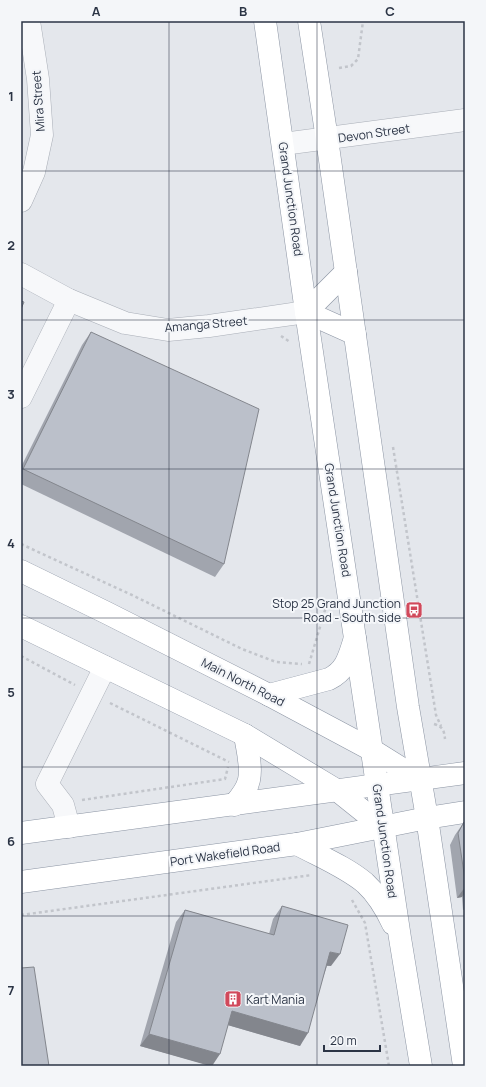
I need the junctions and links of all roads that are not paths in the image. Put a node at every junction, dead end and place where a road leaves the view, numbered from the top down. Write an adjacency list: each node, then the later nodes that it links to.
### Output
1 (29, 21): 7 (street, Mira Street)
2 (265, 21): 6 (highway, Grand Junction Road)
3 (309, 21): 5 (highway)
4 (465, 120): 5 (street, Devon Street)
5 (327, 139): 6 (street, Devon Street); 8 (highway)
6 (283, 144): 11 (highway, Grand Junction Road)
7 (21, 201)
8 (346, 272): 11 (highway); 12 (highway)
9 (21, 274): 10 (street, Amanga Street)
10 (69, 300): 11 (street, Amanga Street); 13 (street)
11 (306, 312): 12 (highway); 16 (highway, Grand Junction Road)
12 (355, 334): 22 (highway)
13 (21, 397)
14 (21, 571): 18 (highway, Main North Road)
15 (21, 626): 17 (highway)
16 (355, 637): 18 (highway); 20 (highway, Grand Junction Road)
17 (105, 667): 19 (highway); 28 (street)
18 (268, 695): 20 (highway, Main North Road)
19 (245, 735): 24 (highway); 25 (highway)
20 (372, 750): 22 (highway, Main North Road); 23 (highway, Grand Junction Road)
21 (465, 773): 22 (highway)
22 (420, 780): 23 (highway); 27 (highway)
23 (377, 786): 24 (highway); 29 (highway, Grand Junction Road)
24 (338, 791): 25 (highway); 29 (highway)
25 (234, 805): 28 (highway)
26 (465, 812): 27 (highway)
27 (427, 818): 29 (highway, Port Wakefield Road); 35 (highway)
28 (69, 827): 30 (highway)
29 (383, 827): 31 (highway, Port Wakefield Road); 33 (highway, Grand Junction Road)
30 (21, 833)
31 (297, 844): 32 (highway, Port Wakefield Road); 33 (highway)
32 (21, 882)
33 (400, 938): 34 (highway, Grand Junction Road)
34 (421, 1066)
35 (464, 1066)

